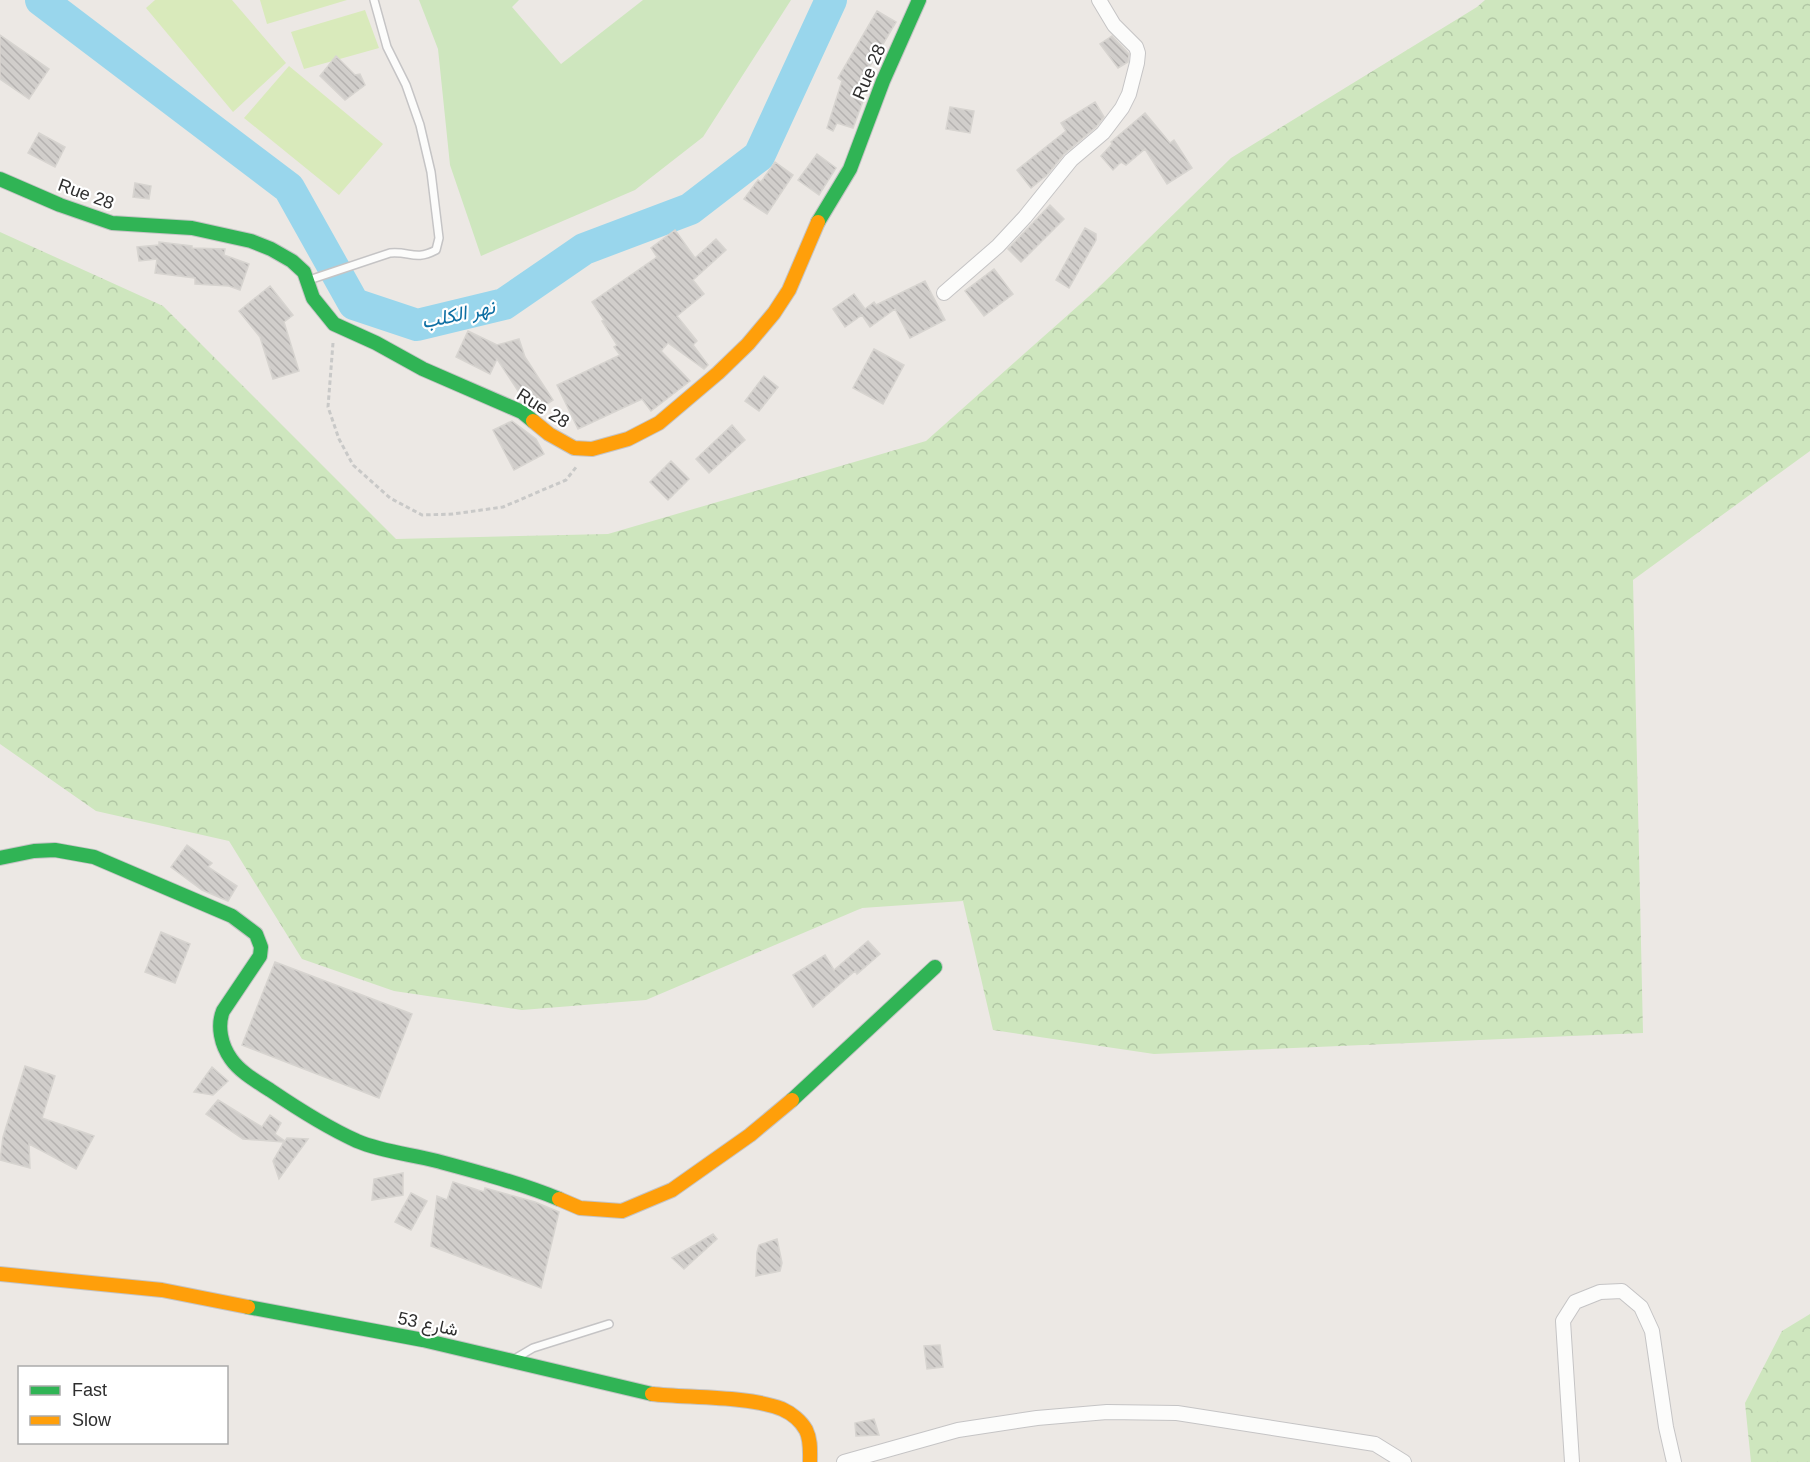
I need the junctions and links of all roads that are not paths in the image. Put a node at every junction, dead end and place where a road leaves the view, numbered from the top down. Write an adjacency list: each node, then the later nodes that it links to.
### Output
1 (374, 0): 5 (lane)
2 (919, 0): 5 (street, Rue 28)
3 (1100, 0): 6 (street)
4 (0, 179): 5 (street, Rue 28)
5 (307, 281)
6 (944, 293)
7 (0, 858): 8 (street)
8 (935, 967)
9 (0, 1274): 11 (street, شارع 53)
10 (609, 1324): 11 (lane)
11 (511, 1361): 12 (street, شارع 53)
12 (810, 1462)
13 (844, 1462): 14 (street)
14 (1404, 1462)
15 (1572, 1462): 16 (street)
16 (1674, 1462)

